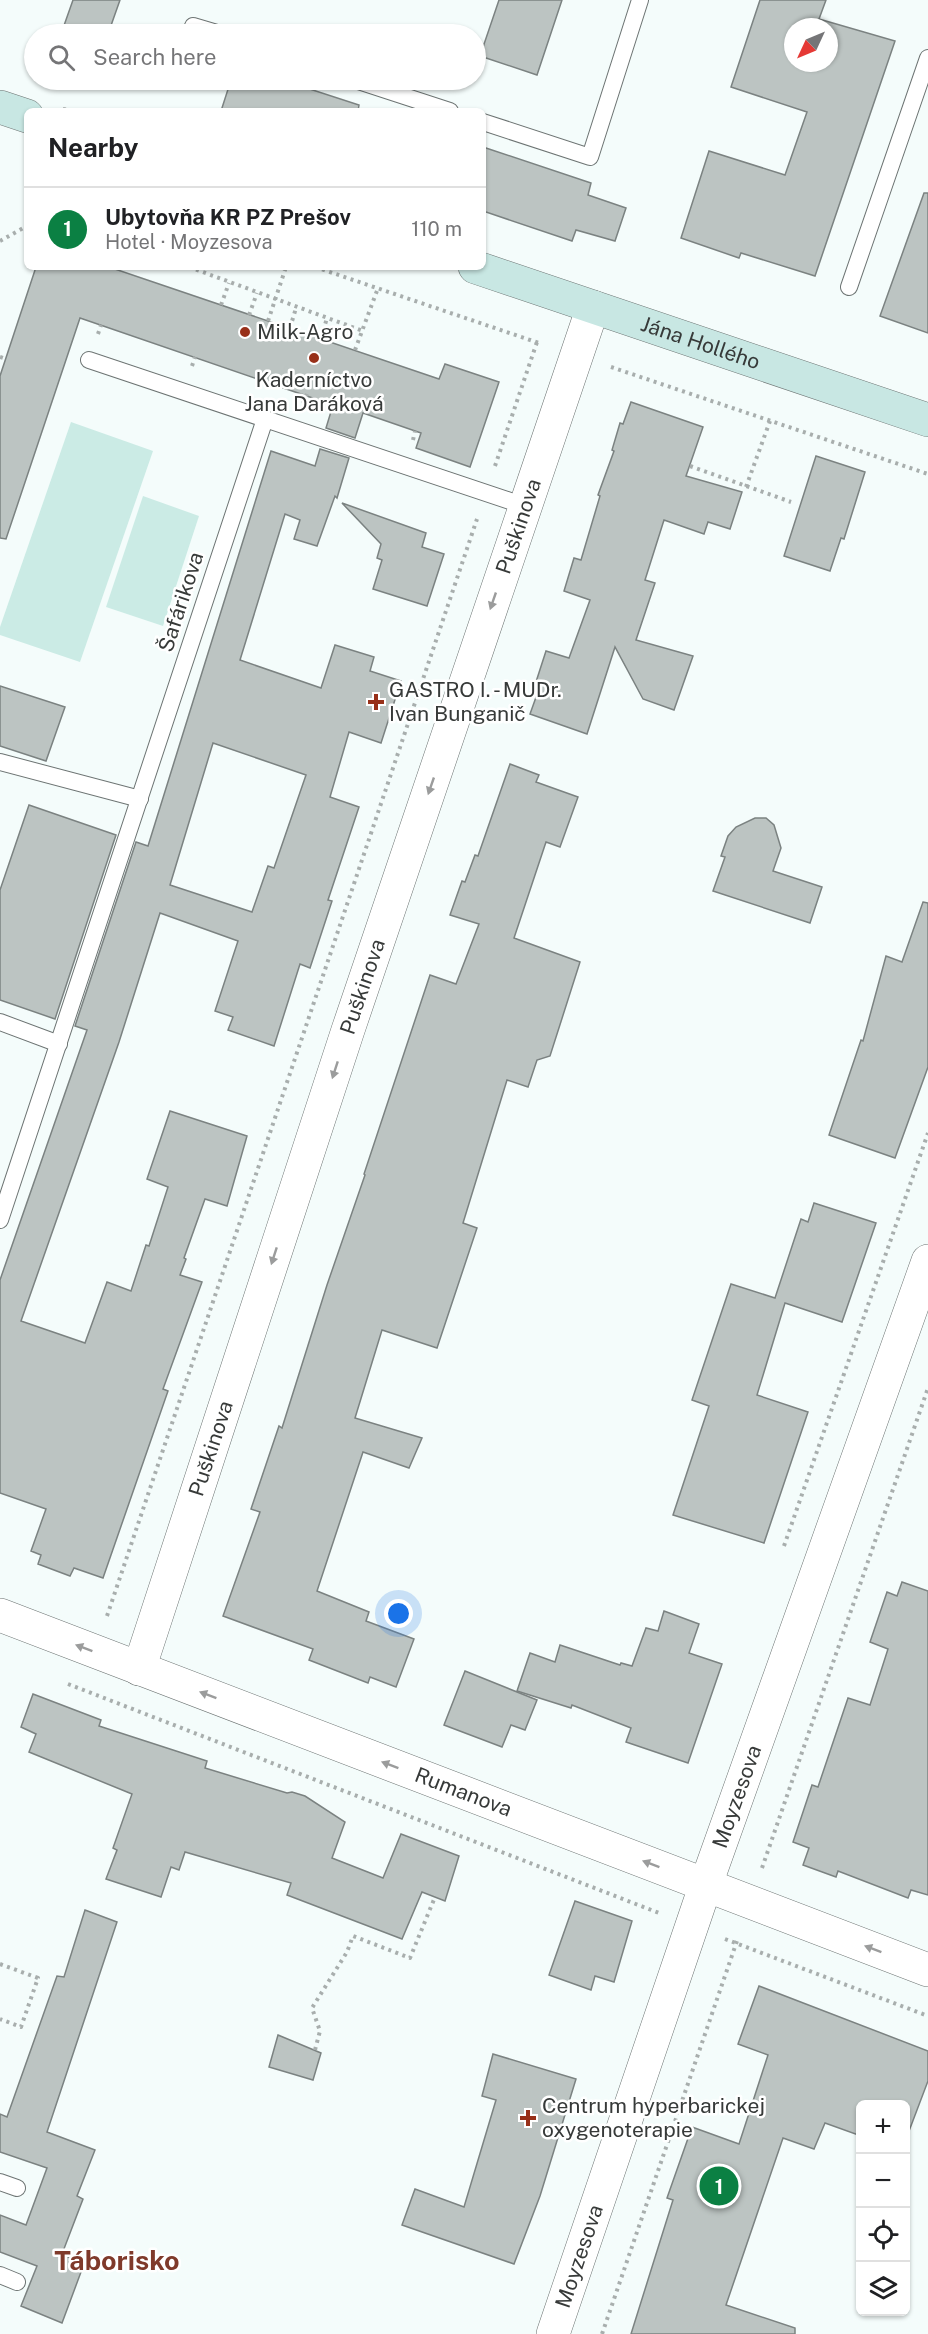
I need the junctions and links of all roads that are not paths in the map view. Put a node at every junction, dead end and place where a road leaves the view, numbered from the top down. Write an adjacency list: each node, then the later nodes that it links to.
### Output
1 (640, 0): 7 (lane)
2 (928, 58): 9 (lane)
3 (386, 90): 5 (lane)
4 (0, 107): 6 (street)
5 (441, 108)
6 (24, 115)
7 (486, 123)
8 (484, 270): 10 (street, Jána Hollého)
9 (849, 288)
10 (592, 307): 13 (street, Jána Hollého); 14 (street, Puškinova)
11 (89, 360): 12 (lane)
12 (265, 419): 14 (lane); 16 (lane, Šafárikova)
13 (928, 420)
14 (525, 506): 22 (street, Puškinova, one-way to 22)
15 (0, 762): 16 (lane)
16 (140, 799): 18 (lane, Šafárikova)
17 (0, 1022): 18 (lane)
18 (59, 1044): 19 (lane, Šafárikova)
19 (0, 1220)
20 (928, 1261): 23 (street, Moyzesova)
21 (0, 1615): 22 (street, Rumanova, one-way to 21)
22 (139, 1669): 23 (street, Rumanova, one-way to 22)
23 (706, 1884): 24 (street, Rumanova, one-way to 23); 29 (street, Moyzesova)
24 (928, 1970)
25 (0, 2182): 26 (lane)
26 (17, 2188)
27 (0, 2275): 28 (lane)
28 (18, 2282)
29 (553, 2334)

